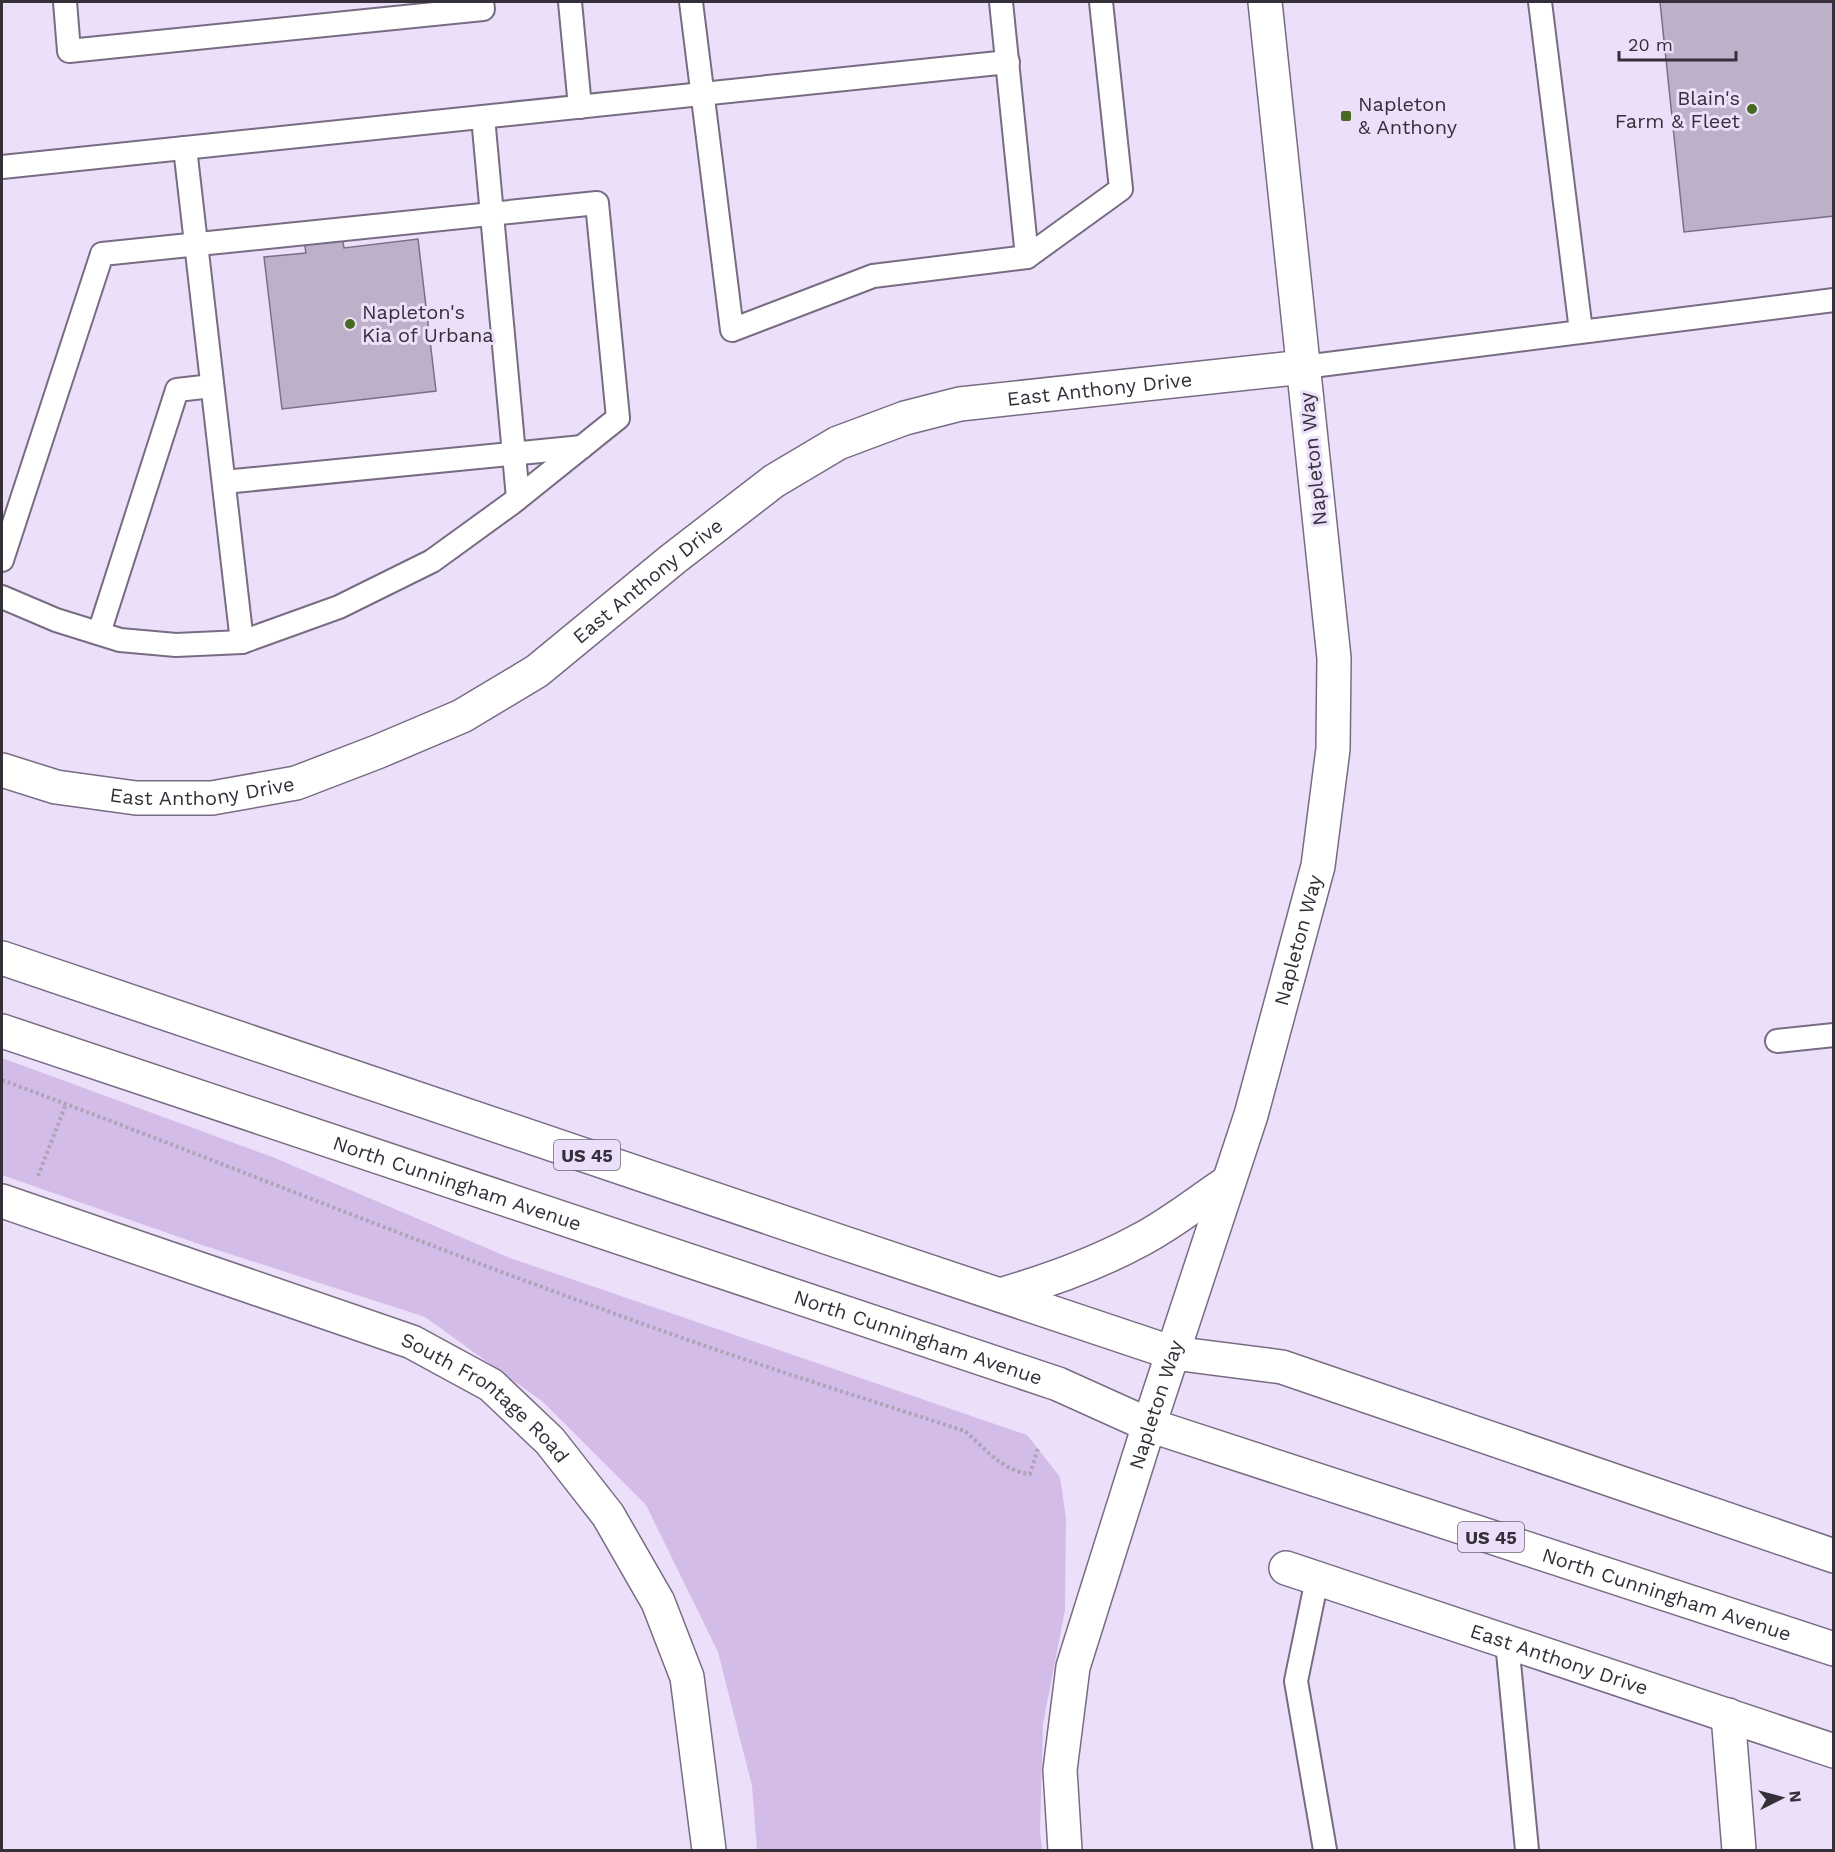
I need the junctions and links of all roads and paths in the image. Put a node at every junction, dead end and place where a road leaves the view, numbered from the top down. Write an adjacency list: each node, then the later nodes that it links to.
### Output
1 (65, 2): 2 (lane)
2 (482, 2)
3 (570, 2): 11 (lane)
4 (691, 2): 10 (lane)
5 (1001, 2): 9 (lane)
6 (1101, 2): 17 (lane)
7 (1265, 2): 20 (street, Napleton Way)
8 (1540, 2): 19 (lane)
9 (1008, 62): 10 (lane); 17 (lane)
10 (702, 94): 11 (lane); 17 (lane)
11 (580, 107): 12 (lane)
12 (483, 117): 13 (lane); 15 (lane)
13 (185, 148): 14 (lane); 16 (lane)
14 (2, 167)
15 (492, 214): 16 (lane); 22 (lane); 23 (lane)
16 (196, 244): 21 (lane); 26 (lane)
17 (1028, 257)
18 (1833, 300): 19 (lane)
19 (1581, 331): 20 (lane)
20 (1304, 367): 30 (street, East Anthony Drive); 37 (street, Napleton Way)
21 (212, 386): 24 (lane); 28 (lane)
22 (582, 447): 23 (lane); 25 (lane)
23 (514, 453): 24 (lane); 25 (lane)
24 (224, 482): 29 (lane)
25 (518, 498): 29 (lane)
26 (2, 560)
27 (2, 597): 28 (lane)
28 (99, 633): 29 (lane)
29 (242, 642)
30 (2, 770)
31 (2, 958): 39 (street, US 45)
32 (2, 1031): 41 (street, North Cunningham Avenue / US 45)
33 (1833, 1035): 34 (lane)
34 (1777, 1041)
35 (2, 1080): 36 (path)
36 (66, 1104): 38 (path); 42 (path)
37 (1228, 1182): 39 (street); 40 (street, Napleton Way)
38 (13, 1205): 50 (street, South Frontage Road)
39 (1000, 1295): 40 (street, US 45)
40 (1173, 1353): 41 (street, Napleton Way); 43 (street, US 45)
41 (1149, 1425): 47 (street, North Cunningham Avenue / US 45); 51 (street, Napleton Way)
42 (1038, 1448)
43 (1833, 1556)
44 (1286, 1568): 45 (street, East Anthony Drive)
45 (1317, 1579): 46 (street, East Anthony Drive); 52 (lane)
46 (1507, 1642): 48 (street, East Anthony Drive); 53 (lane)
47 (1833, 1649)
48 (1728, 1715): 49 (street, East Anthony Drive); 54 (street)
49 (1833, 1751)
50 (710, 1851)
51 (1065, 1851)
52 (1325, 1851)
53 (1527, 1851)
54 (1739, 1851)

